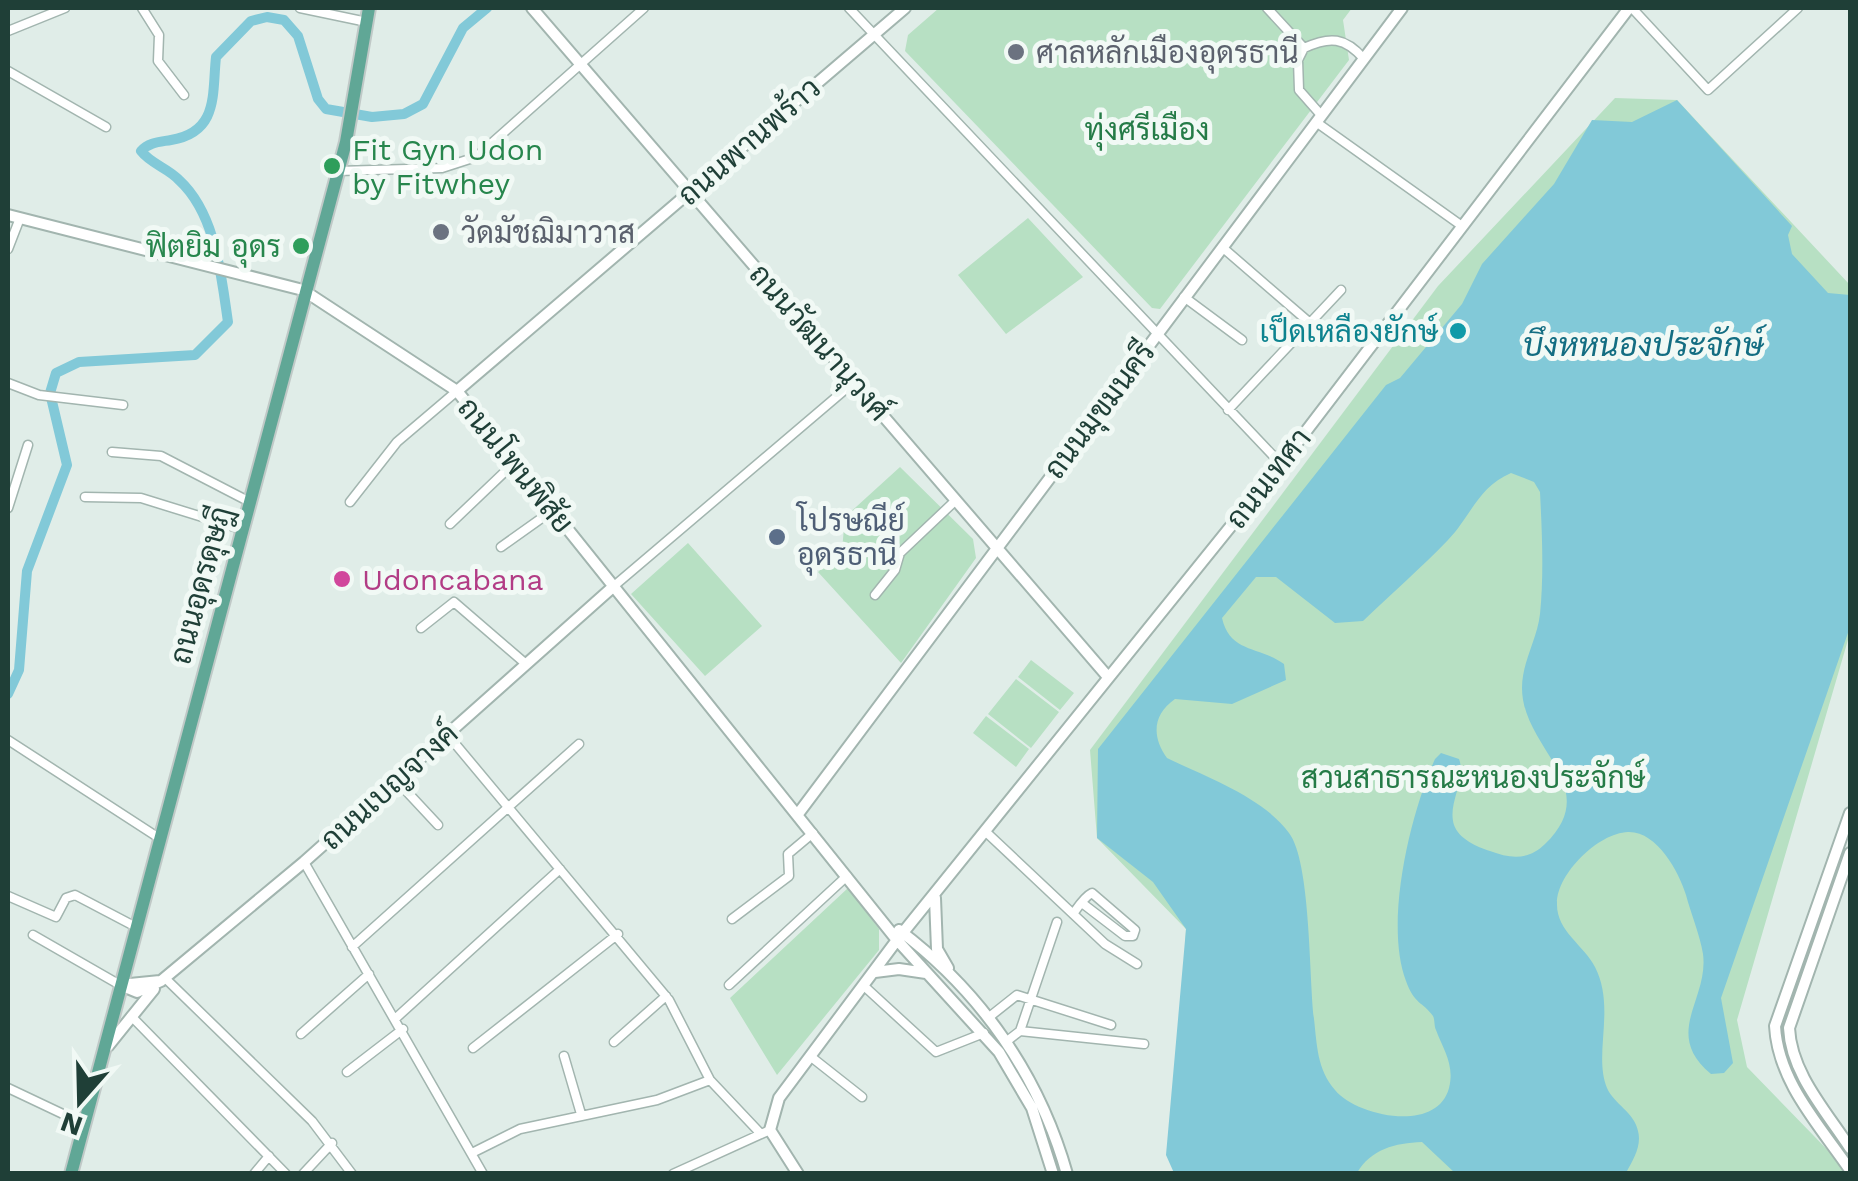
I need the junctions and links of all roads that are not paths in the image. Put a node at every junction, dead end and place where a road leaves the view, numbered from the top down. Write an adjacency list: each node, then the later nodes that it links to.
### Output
1 (65, 8): 13 (street)
2 (142, 8): 19 (street)
3 (300, 8): 12 (street)
4 (532, 8): 17 (street, ถนนวัฒนานุวงศ์)
5 (644, 8): 17 (street)
6 (848, 8): 14 (street)
7 (904, 8): 14 (street, ถนนพานพร้าว)
8 (1267, 8): 15 (street)
9 (1402, 8): 16 (street, ถนนมุขมนครี)
10 (1630, 8): 11 (street); 26 (street, ถนนเทศา)
11 (1798, 8)
12 (368, 14): 22 (main road, ถนนอุดรดุษฎี)
13 (8, 31)
14 (874, 34): 23 (street, ถนนพานพร้าว); 33 (street)
15 (1304, 48): 16 (street); 20 (street)
16 (1364, 59): 20 (street, ถนนมุขมนครี)
17 (579, 62): 22 (street); 23 (street, ถนนวัฒนานุวงศ์)
18 (8, 72): 21 (street)
19 (184, 96)
20 (1319, 118): 26 (street); 27 (street, ถนนมุขมนครี)
21 (106, 126)
22 (338, 171): 29 (main road, ถนนอุดรดุษฎี)
23 (690, 191): 35 (street, ถนนวัฒนานุวงศ์); 37 (street, ถนนพานพร้าว)
24 (8, 215): 25 (street, ถนนโพนพิสัย)
25 (20, 218): 28 (street); 29 (street, ถนนโพนพิสัย)
26 (1462, 226): 43 (street, ถนนเทศา)
27 (1222, 247): 31 (street, ถนนมุขมนครี); 32 (street)
28 (8, 248)
29 (303, 290): 37 (street, ถนนโพนพิสัย); 46 (main road, ถนนอุดรดุษฎี)
30 (1340, 290): 32 (street)
31 (1184, 297): 33 (street, ถนนมุขมนครี); 34 (street)
32 (1310, 323): 39 (street)
33 (1156, 336): 39 (street); 53 (street, ถนนมุขมนครี)
34 (1242, 340)
35 (854, 382): 45 (street, ถนนวัฒนานุวงศ์); 54 (street)
36 (8, 383): 38 (street)
37 (456, 391): 42 (street, ถนนโพนพิสัย); 47 (street)
38 (123, 405)
39 (1228, 410): 43 (street)
40 (28, 445): 48 (street)
41 (112, 452): 46 (street)
42 (514, 463): 49 (street, ถนนโพนพิสัย); 50 (street)
43 (1280, 464): 58 (street, ถนนเทศา)
44 (85, 498): 51 (street)
45 (956, 500): 53 (street, ถนนวัฒนานุวงศ์); 55 (street)
46 (248, 501): 51 (main road, ถนนอุดรดุษฎี)
47 (350, 502)
48 (8, 508)
49 (552, 510): 52 (street); 54 (street, ถนนโพนพิสัย)
50 (450, 524)
51 (240, 529): 69 (main road, ถนนอุดรดุษฎี)
52 (501, 548)
53 (996, 548): 58 (street, ถนนวัฒนานุวงศ์); 65 (street, ถนนมุขมนครี)
54 (614, 586): 57 (street, ถนนเบญจางค์); 65 (street, ถนนโพนพิสัย)
55 (876, 595)
56 (421, 628): 57 (street)
57 (526, 664): 59 (street, ถนนเบญจางค์)
58 (1108, 677): 67 (street, ถนนเทศา)
59 (447, 734): 62 (street, ถนนเบญจางค์); 63 (street)
60 (8, 740): 69 (street)
61 (579, 744): 63 (street)
62 (396, 780): 66 (street); 71 (street, ถนนเบญจางค์)
63 (507, 805): 72 (street); 84 (street)
64 (1850, 813): 122 (street)
65 (798, 814): 68 (street, ถนนโพนพิสัย)
66 (438, 826)
67 (986, 832): 75 (street, ถนนเทศา); 77 (street)
68 (814, 833): 73 (street, ถนนโพนพิสัย); 78 (street)
69 (159, 838): 80 (main road, ถนนอุดรดุษฎี)
70 (1850, 853): 119 (street)
71 (304, 862): 84 (street); 89 (street, ถนนเบญจางค์)
72 (560, 869): 82 (street); 97 (street)
73 (848, 876): 83 (street, ถนนโพนพิสัย); 92 (street)
74 (8, 896): 80 (street)
75 (934, 898): 83 (street, ถนนเทศา); 88 (street)
76 (1082, 903): 76 (street); 77 (street)
77 (1072, 914): 85 (street)
78 (732, 918)
79 (1057, 922): 95 (street)
80 (136, 926): 91 (main road, ถนนอุดรดุษฎี)
81 (33, 934): 91 (street)
82 (618, 934): 94 (street); 107 (street)
83 (900, 937): 86 (street, ถนนเทศา); 88 (street, ถนนโพนพิสัย); 90 (street, ถนนโพนพิสัย)
84 (352, 947): 87 (street)
85 (1137, 964)
86 (874, 972): 90 (street); 93 (street, ถนนเทศา)
87 (368, 974): 97 (street); 103 (street)
88 (951, 975): 98 (street, ถนนโพนพิสัย)
89 (163, 979): 91 (street); 96 (street, ถนนเบญจางค์); 118 (street)
90 (940, 982): 102 (street, ถนนโพนพิสัย)
91 (120, 985): 108 (main road, ถนนอุดรดุษฎี)
92 (729, 985)
93 (864, 986): 102 (street); 110 (street, ถนนเทศา)
94 (666, 996): 105 (street); 112 (street)
95 (1029, 998): 98 (street); 99 (street); 101 (street)
96 (131, 1016): 108 (street, ถนนเบญจางค์); 121 (street)
97 (396, 1018): 100 (street)
98 (988, 1018): 104 (street, ถนนโพนพิสัย)
99 (1111, 1025)
100 (403, 1030): 111 (street); 120 (street)
101 (1020, 1030): 104 (street); 106 (street)
102 (984, 1032): 131 (street, ถนนโพนพิสัย)
103 (301, 1034)
104 (1008, 1040): 132 (street, ถนนโพนพิสัย)
105 (614, 1042)
106 (1144, 1044)
107 (473, 1048)
108 (103, 1052): 116 (main road, ถนนอุดรดุษฎี)
109 (564, 1056): 115 (street)
110 (810, 1056): 114 (street); 117 (street, ถนนเทศา)
111 (348, 1072)
112 (710, 1080): 115 (street); 117 (street)
113 (8, 1088): 116 (street)
114 (862, 1097)
115 (581, 1114): 120 (street)
116 (84, 1124): 123 (main road, ถนนอุดรดุษฎี)
117 (766, 1132): 129 (street); 130 (street)
118 (332, 1143): 126 (street); 127 (street)
119 (1850, 1148)
120 (472, 1153): 128 (street)
121 (269, 1156): 124 (street); 125 (street)
122 (1850, 1170)
123 (71, 1174)
124 (254, 1174)
125 (286, 1174)
126 (303, 1174)
127 (352, 1174)
128 (483, 1174)
129 (673, 1174)
130 (798, 1174)
131 (1054, 1174)
132 (1067, 1174)

